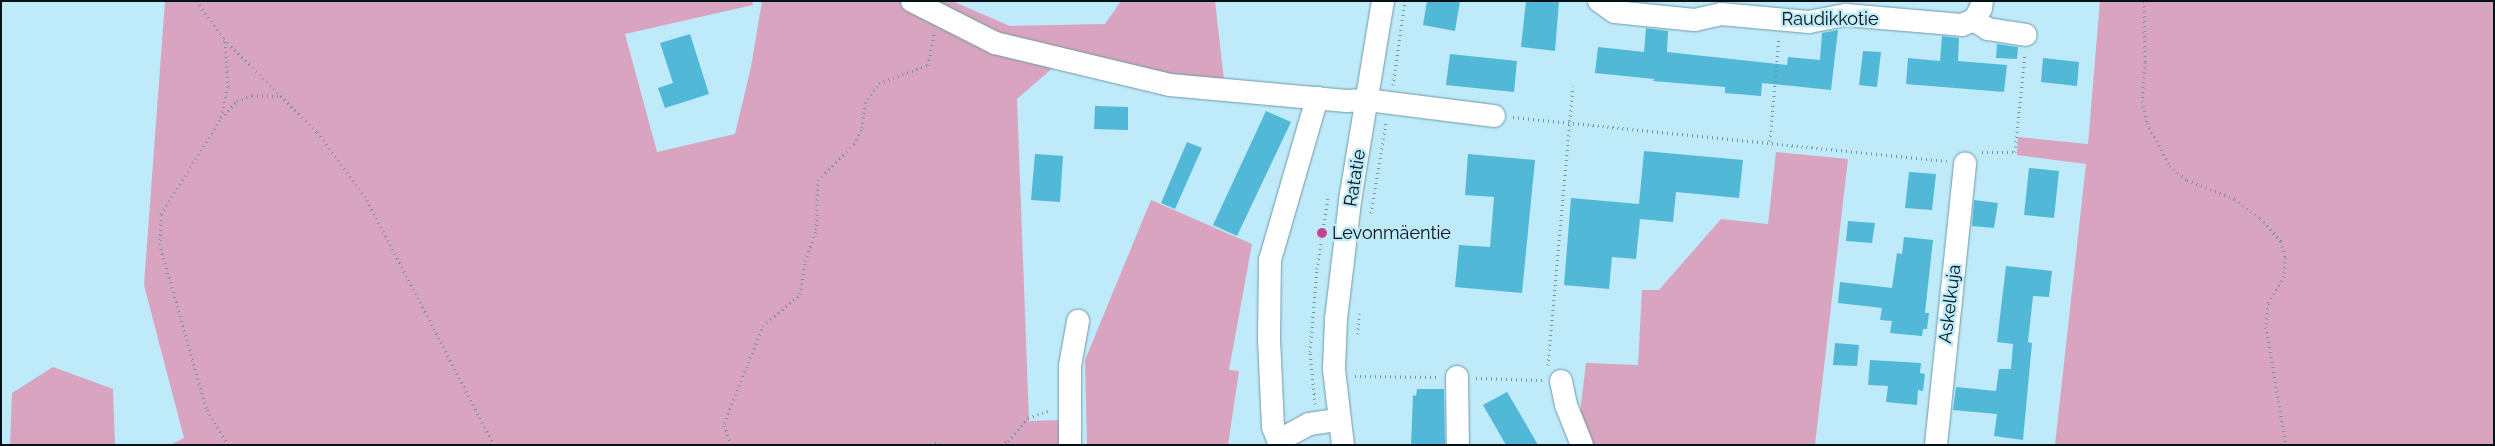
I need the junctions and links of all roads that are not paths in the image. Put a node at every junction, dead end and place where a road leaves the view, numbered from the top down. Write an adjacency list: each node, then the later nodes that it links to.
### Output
1 (912, 1): 6 (street)
2 (1383, 1): 7 (street, Ratatie)
3 (1599, 1): 4 (street, Raudikkotie)
4 (1978, 11): 5 (street)
5 (2026, 35)
6 (1317, 98): 7 (street); 15 (street)
7 (1367, 100): 8 (street); 13 (street, Ratatie)
8 (1494, 116)
9 (1965, 163): 19 (street, Askelkuja)
10 (1078, 322): 14 (street)
11 (1555, 373): 18 (street)
12 (1457, 377): 17 (street)
13 (1338, 420): 15 (street); 16 (street, Ratatie)
14 (1070, 445)
15 (1280, 445)
16 (1343, 445)
17 (1458, 445)
18 (1582, 445)
19 (1936, 445)

